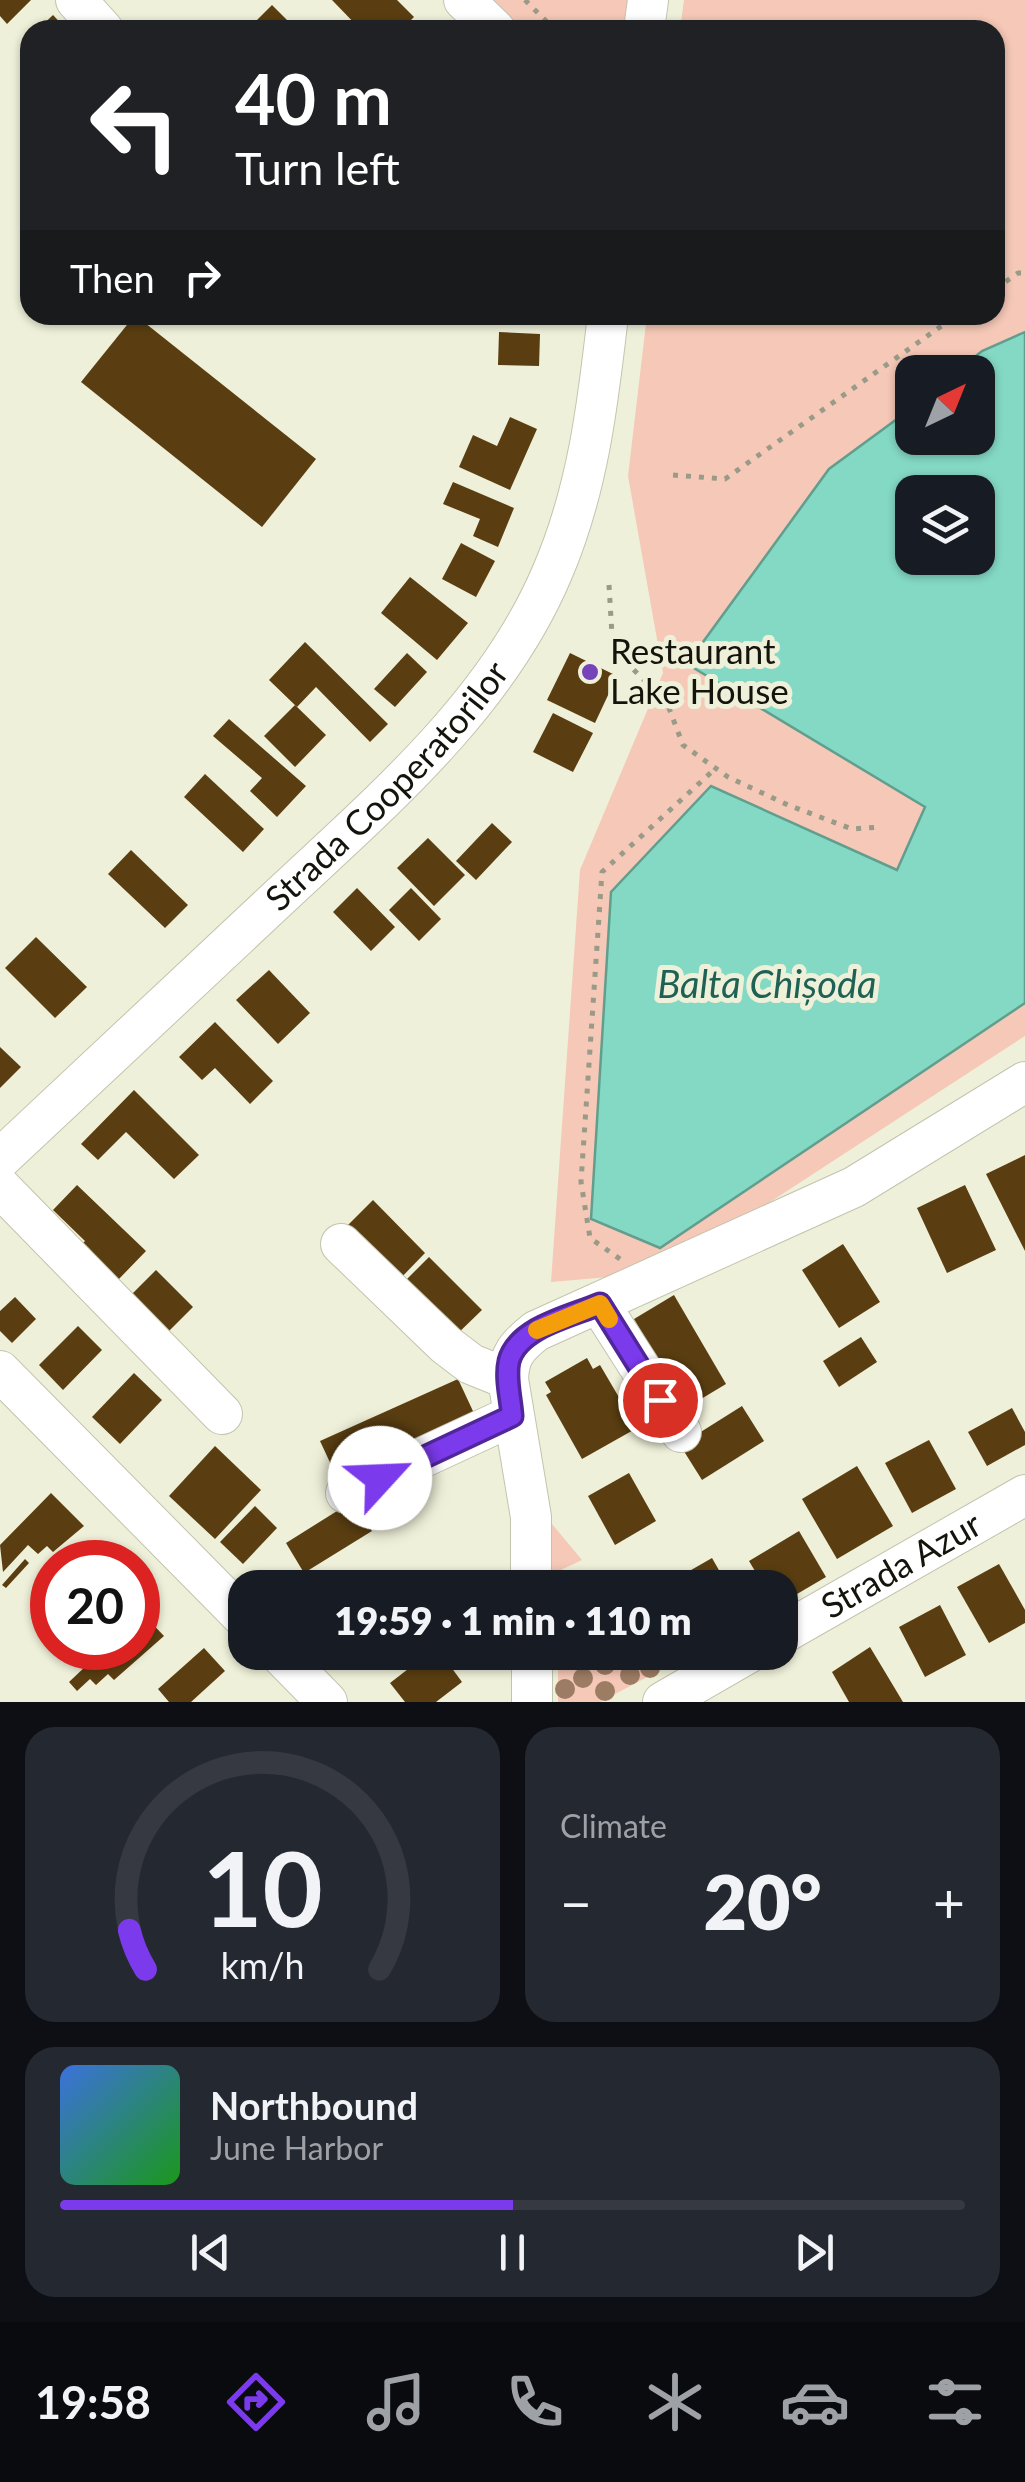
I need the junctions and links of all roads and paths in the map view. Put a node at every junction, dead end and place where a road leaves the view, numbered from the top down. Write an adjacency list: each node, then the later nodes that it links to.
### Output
1 (76, 0): 4 (street)
2 (464, 0): 5 (street)
3 (525, 0): 6 (path)
4 (93, 20)
5 (484, 20)
6 (545, 20)
7 (607, 325): 14 (street, Strada Cooperatorilor)
8 (943, 325): 9 (path)
9 (673, 475)
10 (609, 584): 11 (path)
11 (716, 768): 12 (path); 17 (path)
12 (880, 827)
13 (1025, 1082): 18 (street)
14 (0, 1159)
15 (0, 1187): 21 (street)
16 (341, 1244): 20 (street)
17 (631, 1266)
18 (600, 1304): 20 (street); 22 (street)
19 (0, 1372): 26 (street)
20 (510, 1398): 23 (street); 25 (street)
21 (222, 1414)
22 (681, 1432)
23 (346, 1493)
24 (1025, 1495): 27 (street, Strada Azur)
25 (531, 1570)
26 (228, 1602)
27 (798, 1625)
28 (296, 1670): 32 (street)
29 (532, 1670): 33 (street)
30 (724, 1670): 31 (street)
31 (684, 1697)
32 (327, 1702)
33 (532, 1702)

